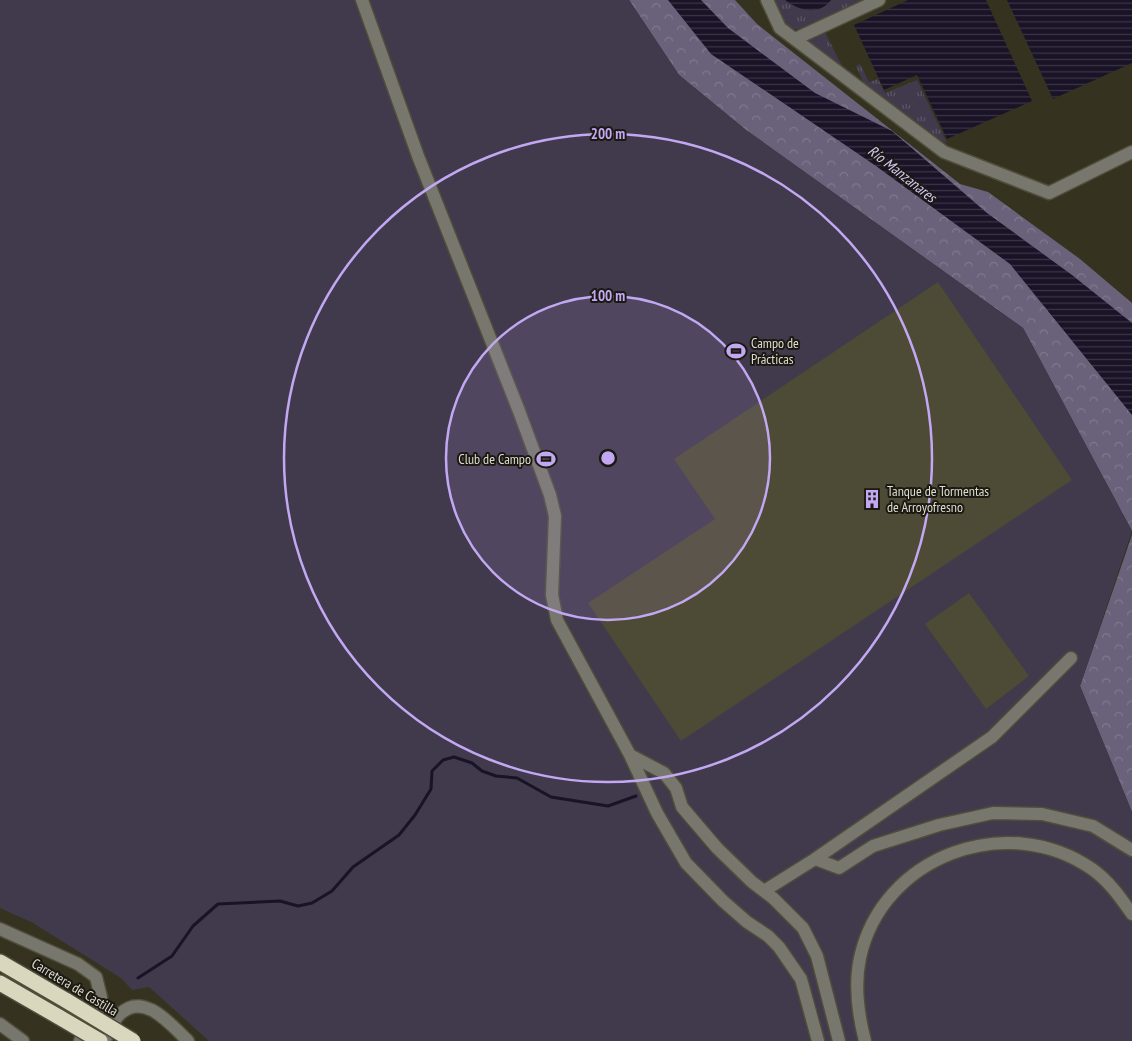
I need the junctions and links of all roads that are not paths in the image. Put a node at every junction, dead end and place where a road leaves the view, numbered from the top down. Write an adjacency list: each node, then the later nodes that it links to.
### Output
1 (362, 0): 7 (lane)
2 (767, 0): 4 (lane)
3 (879, 0): 4 (lane)
4 (795, 39): 5 (lane)
5 (1132, 152)
6 (1071, 658): 9 (lane)
7 (630, 755): 10 (lane); 22 (lane)
8 (1132, 850): 9 (lane)
9 (815, 859): 10 (lane)
10 (764, 891): 23 (lane)
11 (1132, 914): 24 (lane)
12 (0, 929): 17 (lane)
13 (0, 962): 20 (highway, Carretera de Castilla, bridge)
14 (0, 982): 18 (highway, bridge)
15 (0, 1024): 16 (lane)
16 (23, 1041)
17 (80, 1041)
18 (100, 1041)
19 (104, 1041): 21 (lane)
20 (133, 1041)
21 (188, 1041)
22 (818, 1041)
23 (839, 1041)
24 (865, 1041)

